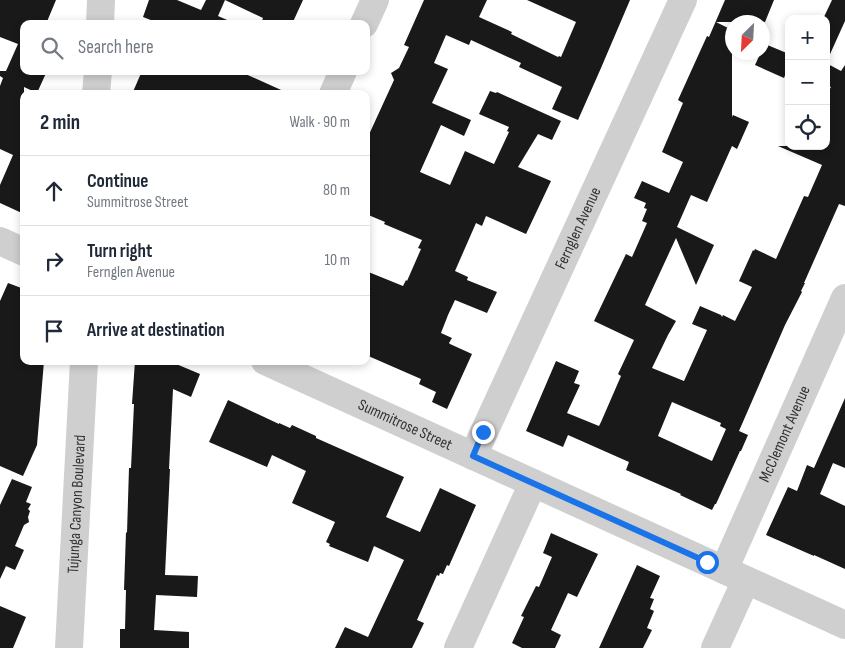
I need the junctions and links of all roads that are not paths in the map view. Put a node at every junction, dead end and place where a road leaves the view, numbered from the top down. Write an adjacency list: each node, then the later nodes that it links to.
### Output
1 (101, 0): 4 (street)
2 (375, 0): 5 (street)
3 (683, 0): 15 (street, Fernglen Avenue)
4 (100, 20)
5 (366, 20)
6 (98, 75): 8 (street)
7 (341, 75): 9 (street)
8 (96, 90)
9 (335, 90)
10 (0, 241): 11 (street)
11 (20, 250)
12 (845, 298): 17 (street, McClemont Avenue)
13 (84, 365): 19 (street, Tujunga Canyon Boulevard)
14 (274, 365): 15 (street, Summitrose Street)
15 (473, 456): 16 (street, Summitrose Street)
16 (533, 483): 17 (street, Summitrose Street); 20 (street)
17 (735, 575): 18 (street, Summitrose Street); 21 (street, McClemont Avenue)
18 (845, 625)
19 (69, 648)
20 (458, 648)
21 (715, 648)

